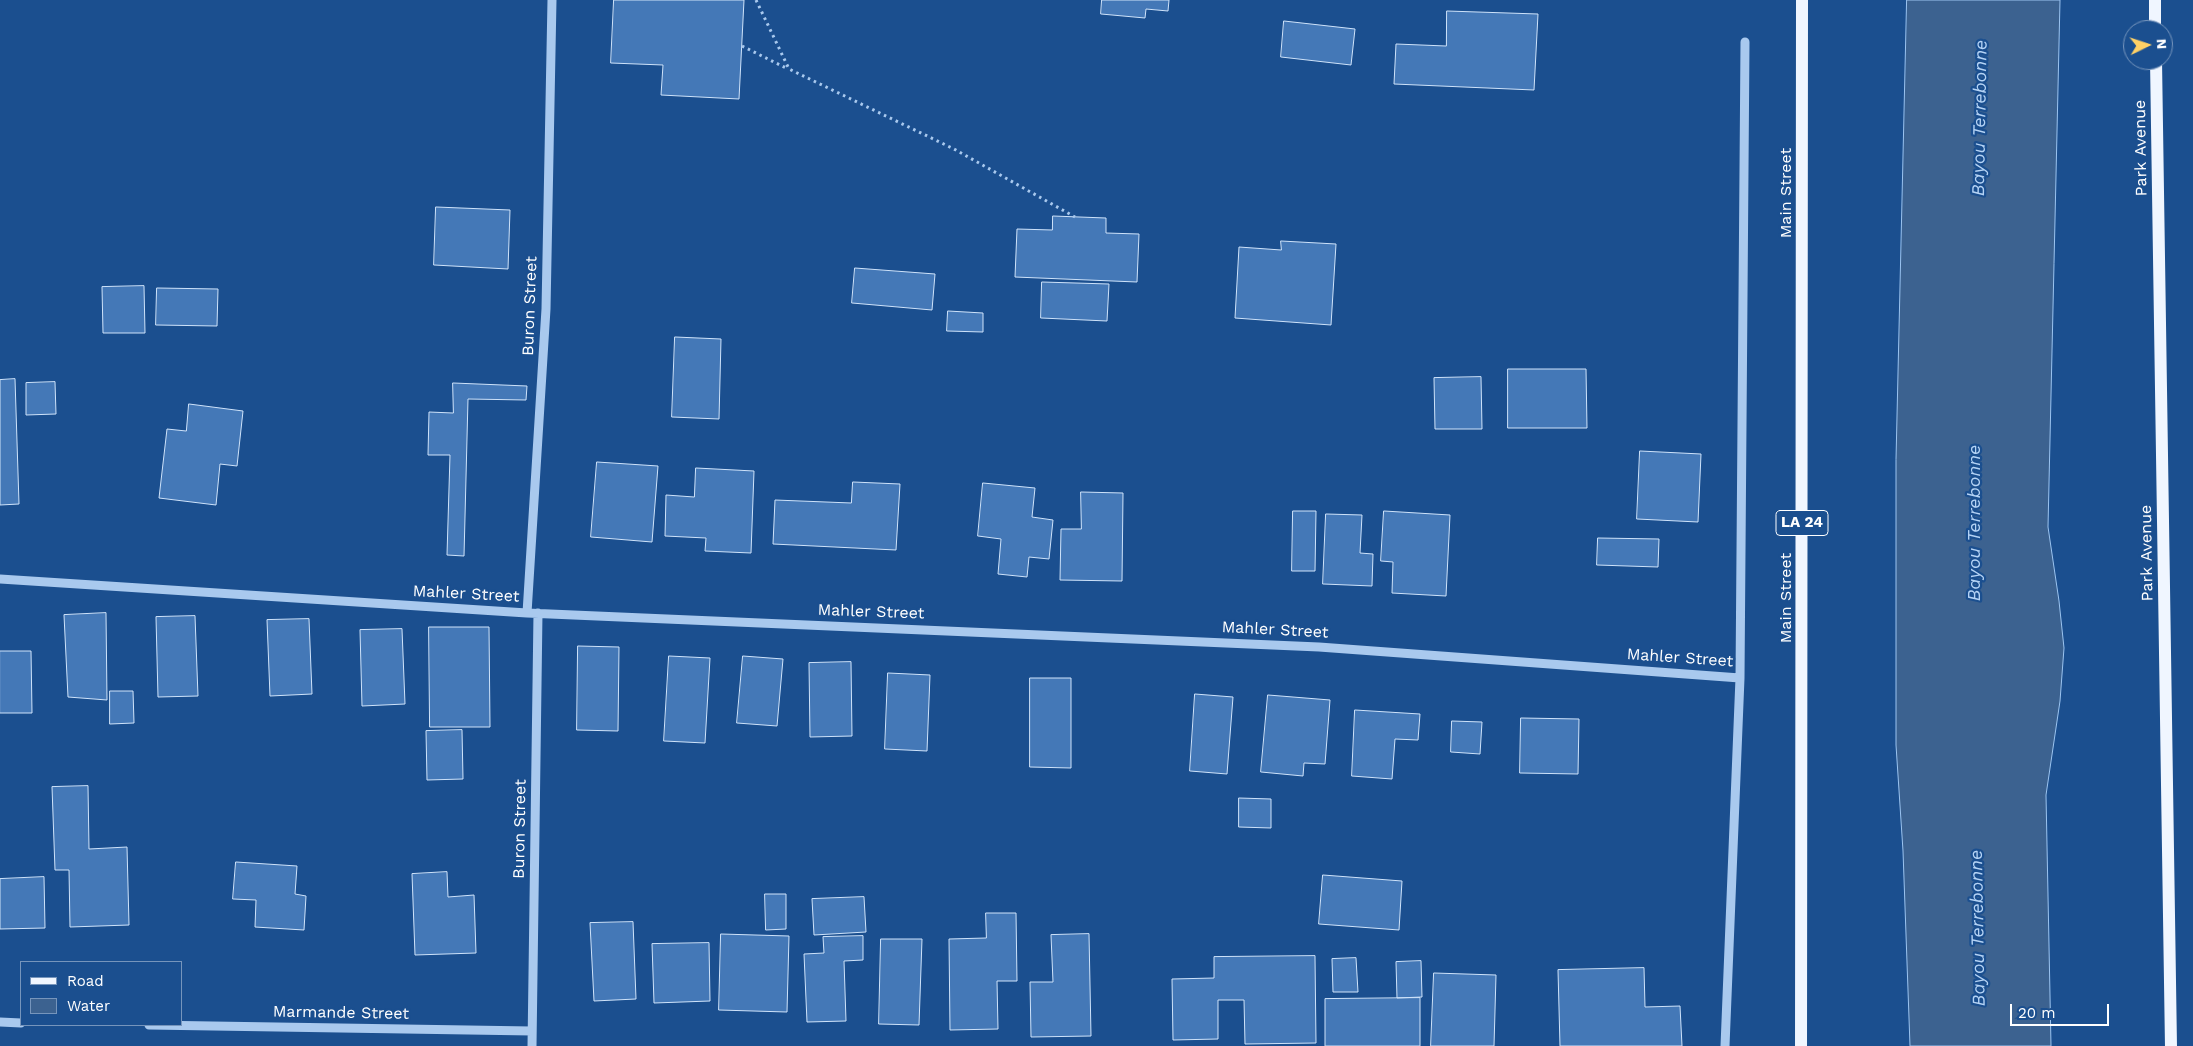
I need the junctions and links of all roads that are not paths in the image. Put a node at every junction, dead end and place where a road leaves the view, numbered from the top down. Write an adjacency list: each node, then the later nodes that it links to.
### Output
1 (552, 0): 8 (street, Buron Street)
2 (1802, 0): 17 (main road, Main Street / LA 24)
3 (2155, 0): 4 (main road)
4 (2155, 20)
5 (1745, 42): 10 (street)
6 (2156, 70): 18 (main road, Park Avenue)
7 (0, 579): 8 (street, Mahler Street)
8 (527, 613): 9 (street, Mahler Street)
9 (538, 613): 10 (street, Mahler Street); 14 (street, Buron Street)
10 (1740, 678): 16 (street)
11 (0, 1022): 12 (street)
12 (20, 1023)
13 (182, 1026): 14 (street, Marmande Street)
14 (532, 1031): 15 (street, Buron Street)
15 (532, 1046)
16 (1725, 1046)
17 (1801, 1046)
18 (2171, 1046)

